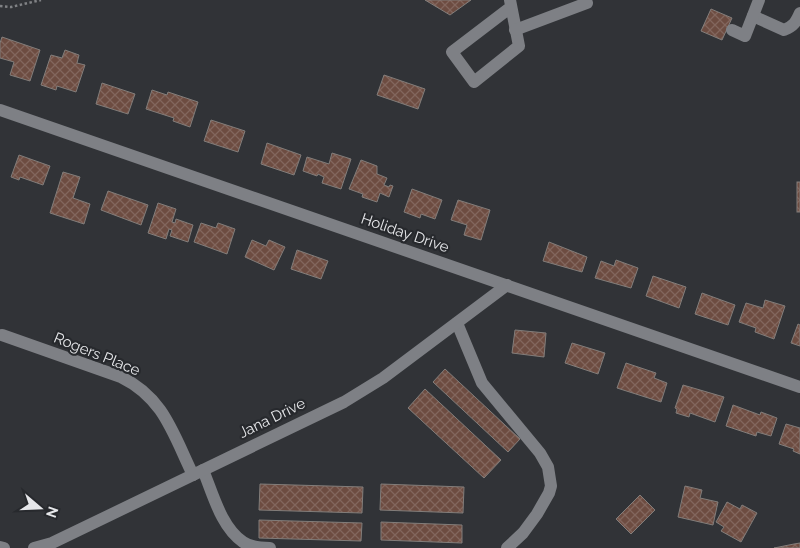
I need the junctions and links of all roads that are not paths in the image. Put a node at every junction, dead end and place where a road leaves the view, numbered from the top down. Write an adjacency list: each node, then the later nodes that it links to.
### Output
1 (759, 0): 5 (street)
2 (586, 3): 6 (street)
3 (510, 4): 6 (street); 6 (street)
4 (800, 13): 5 (street)
5 (753, 16): 7 (street)
6 (515, 30)
7 (732, 30)
8 (0, 110): 9 (street, Holiday Drive)
9 (507, 285): 10 (street, Jana Drive); 12 (street, Holiday Drive)
10 (457, 323): 13 (street, Jana Drive); 16 (street)
11 (2, 335): 13 (street, Rogers Place)
12 (800, 387)
13 (198, 472): 14 (street, Jana Drive); 15 (street, Rogers Place)
14 (34, 548)
15 (270, 548)
16 (507, 548)

